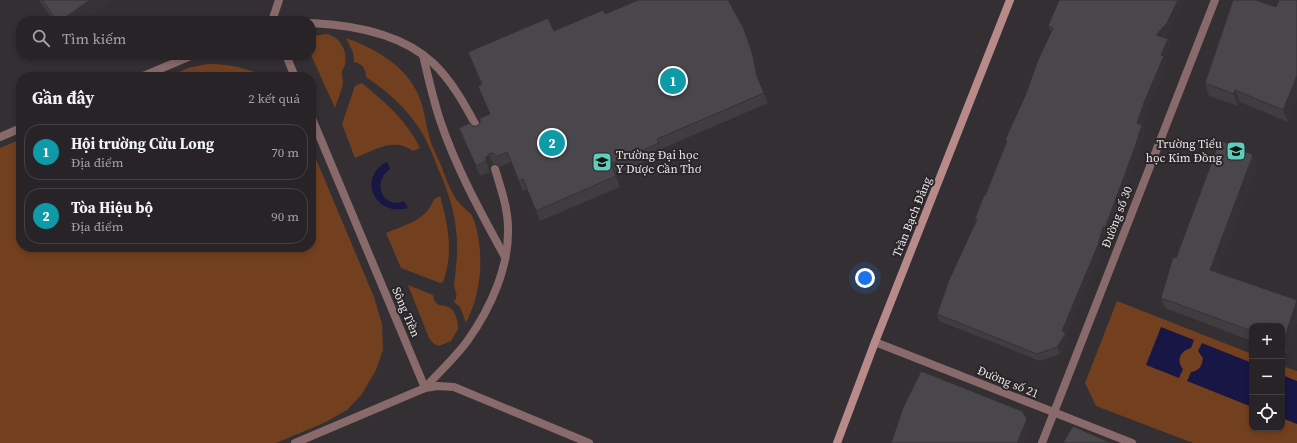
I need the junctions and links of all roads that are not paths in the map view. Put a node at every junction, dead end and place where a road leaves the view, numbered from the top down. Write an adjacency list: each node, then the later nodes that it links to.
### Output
1 (278, 0): 4 (street)
2 (1010, 0): 17 (street, Trần Bạch Đằng)
3 (1215, 0): 19 (street, Đường số 30)
4 (273, 16)
5 (316, 23): 6 (street)
6 (423, 55): 13 (street); 16 (street)
7 (182, 60): 9 (street)
8 (288, 60): 10 (street)
9 (153, 72)
10 (293, 72)
11 (316, 128): 18 (street, Sông Tiền)
12 (16, 130): 14 (street)
13 (479, 131)
14 (0, 137)
15 (495, 169): 16 (street)
16 (505, 257): 18 (street)
17 (875, 342): 19 (street, Đường số 21); 22 (street, Trần Bạch Đằng)
18 (425, 388): 20 (street); 21 (street)
19 (1054, 413): 23 (street, Đường số 30); 24 (street, Đường số 21)
20 (295, 443)
21 (589, 443)
22 (837, 443)
23 (1042, 443)
24 (1132, 443)

